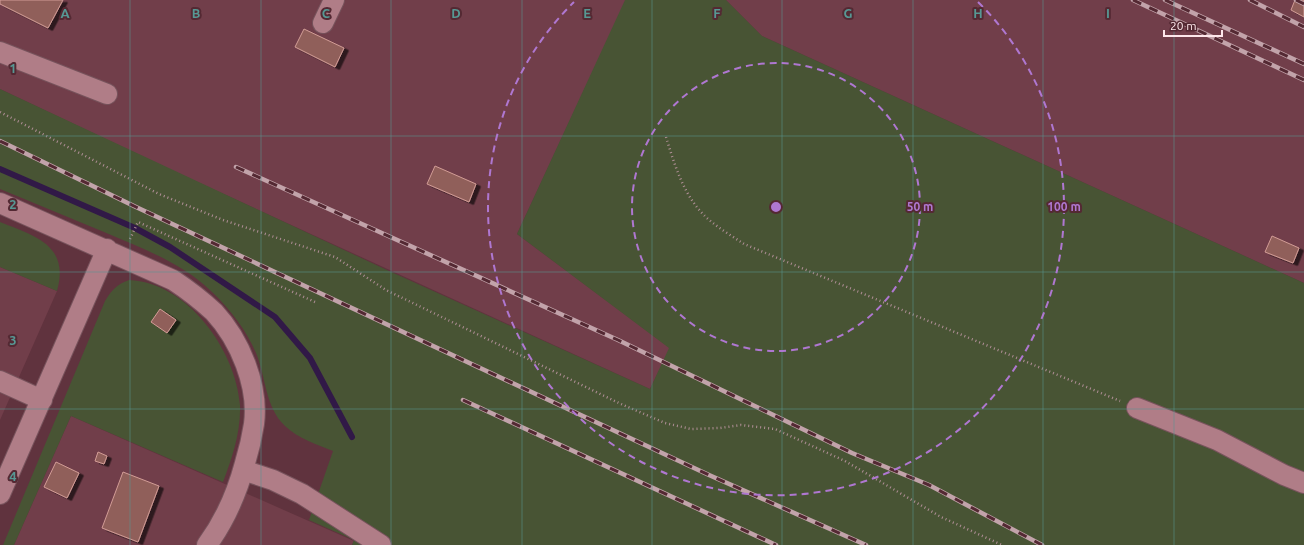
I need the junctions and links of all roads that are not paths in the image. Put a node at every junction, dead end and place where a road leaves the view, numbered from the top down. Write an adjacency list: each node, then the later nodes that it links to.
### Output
1 (334, 0): 2 (lane)
2 (323, 23)
3 (0, 52): 4 (lane)
4 (107, 94)
5 (0, 203): 6 (lane)
6 (114, 252): 8 (lane); 10 (lane)
7 (0, 381): 8 (lane)
8 (42, 400): 12 (lane)
9 (1137, 408): 11 (lane)
10 (244, 470): 13 (lane); 14 (lane)
11 (1304, 483)
12 (0, 494)
13 (207, 545)
14 (381, 545)

